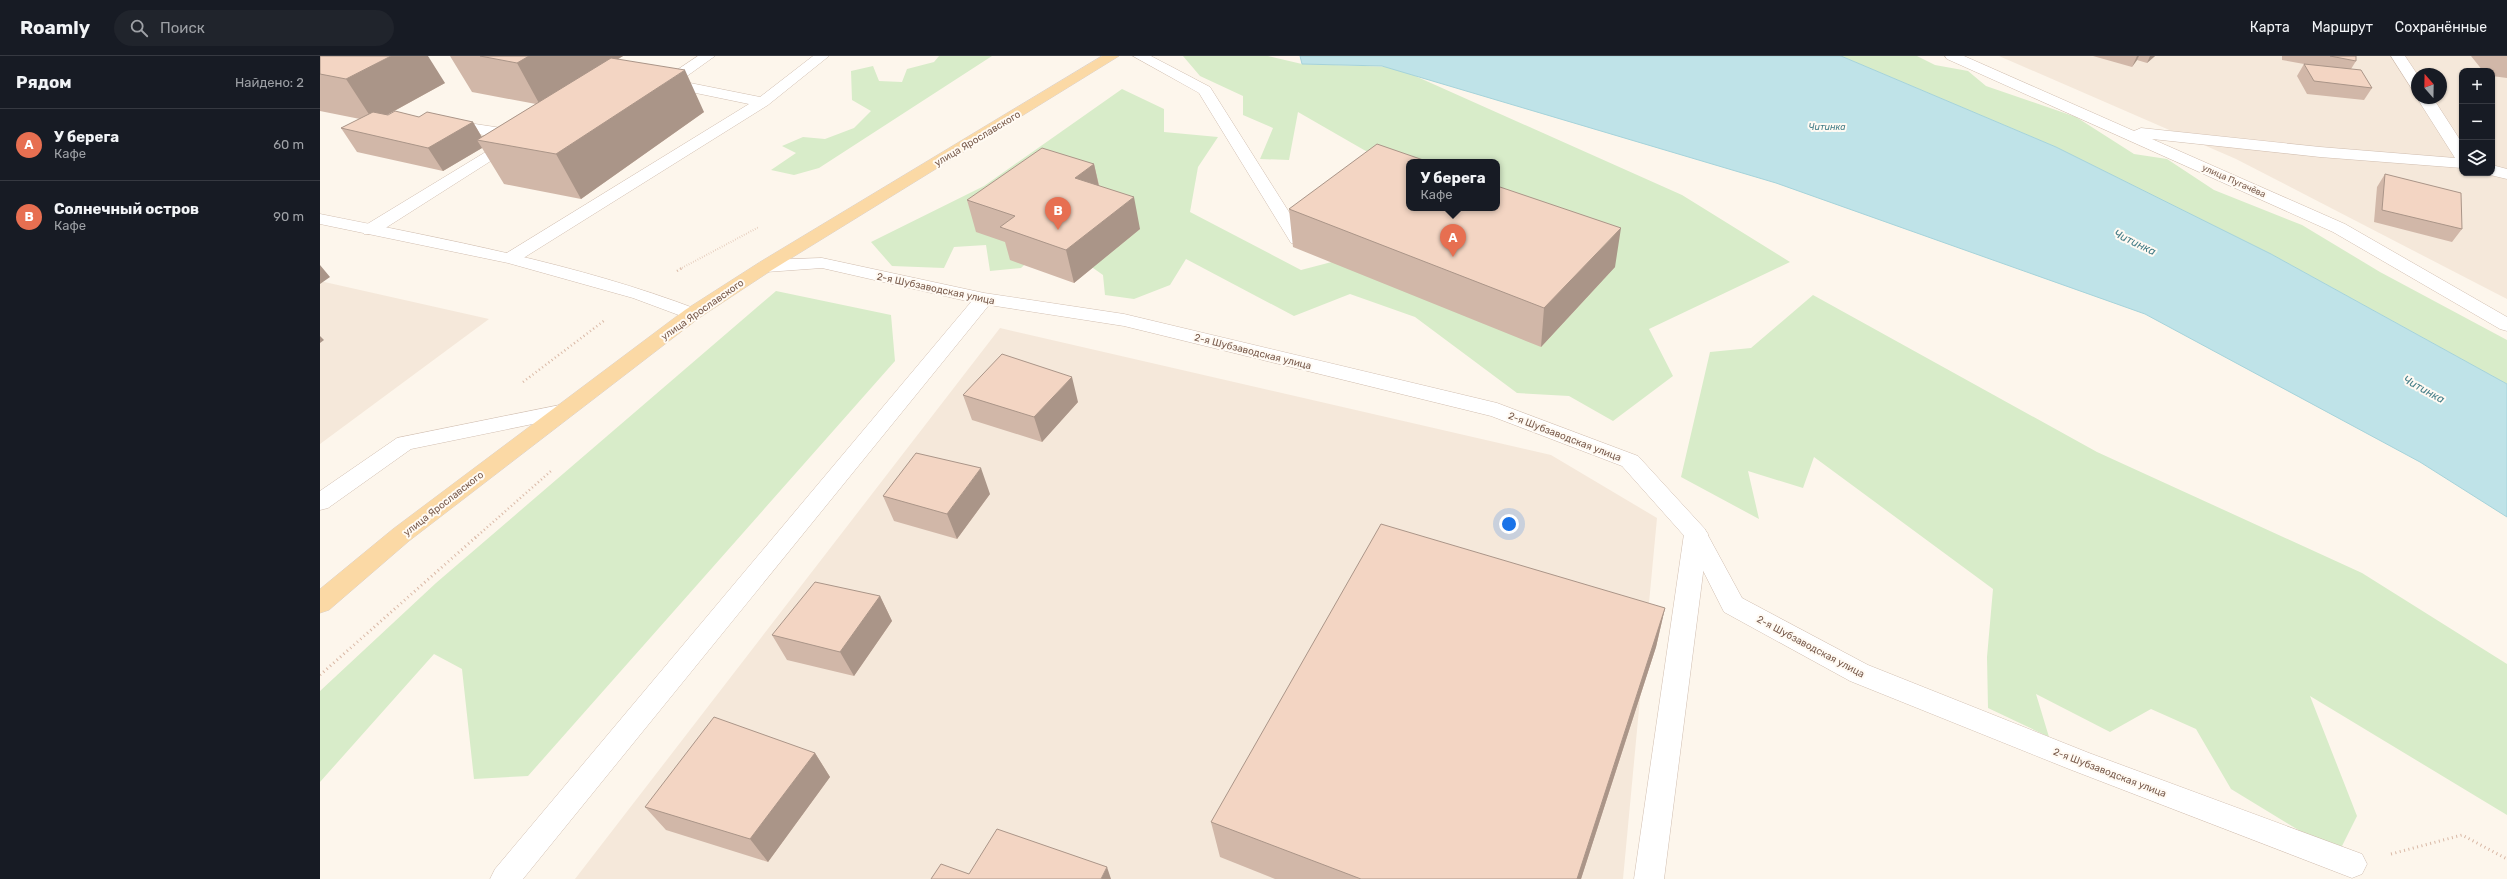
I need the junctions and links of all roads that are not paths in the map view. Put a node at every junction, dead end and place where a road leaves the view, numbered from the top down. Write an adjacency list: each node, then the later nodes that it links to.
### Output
1 (708, 56): 8 (street)
2 (822, 56): 8 (street)
3 (1112, 56): 20 (main road, улица Ярославского)
4 (1140, 56): 18 (street)
5 (1952, 56): 11 (street, улица Пугачёва)
6 (2398, 56): 7 (street)
7 (2411, 77)
8 (763, 102): 19 (street)
9 (2429, 104): 12 (street)
10 (444, 125): 17 (street)
11 (2122, 131): 13 (street); 23 (street, улица Пугачёва)
12 (2459, 151)
13 (2459, 162)
14 (2495, 171): 15 (street)
15 (2507, 174)
16 (320, 219): 17 (street)
17 (370, 230): 19 (street)
18 (1297, 239)
19 (511, 258): 22 (street)
20 (766, 266): 21 (street, 2-я Шубзаводская улица); 22 (main road, улица Ярославского)
21 (984, 299): 26 (street, 2-я Шубзаводская улица); 29 (street)
22 (692, 314): 24 (main road, улица Ярославского)
23 (2507, 325)
24 (560, 412): 25 (street); 27 (main road, улица Ярославского)
25 (320, 502)
26 (1696, 534): 28 (street, 2-я Шубзаводская улица); 30 (street)
27 (320, 603)
28 (2352, 864)
29 (505, 879)
30 (1649, 879)

